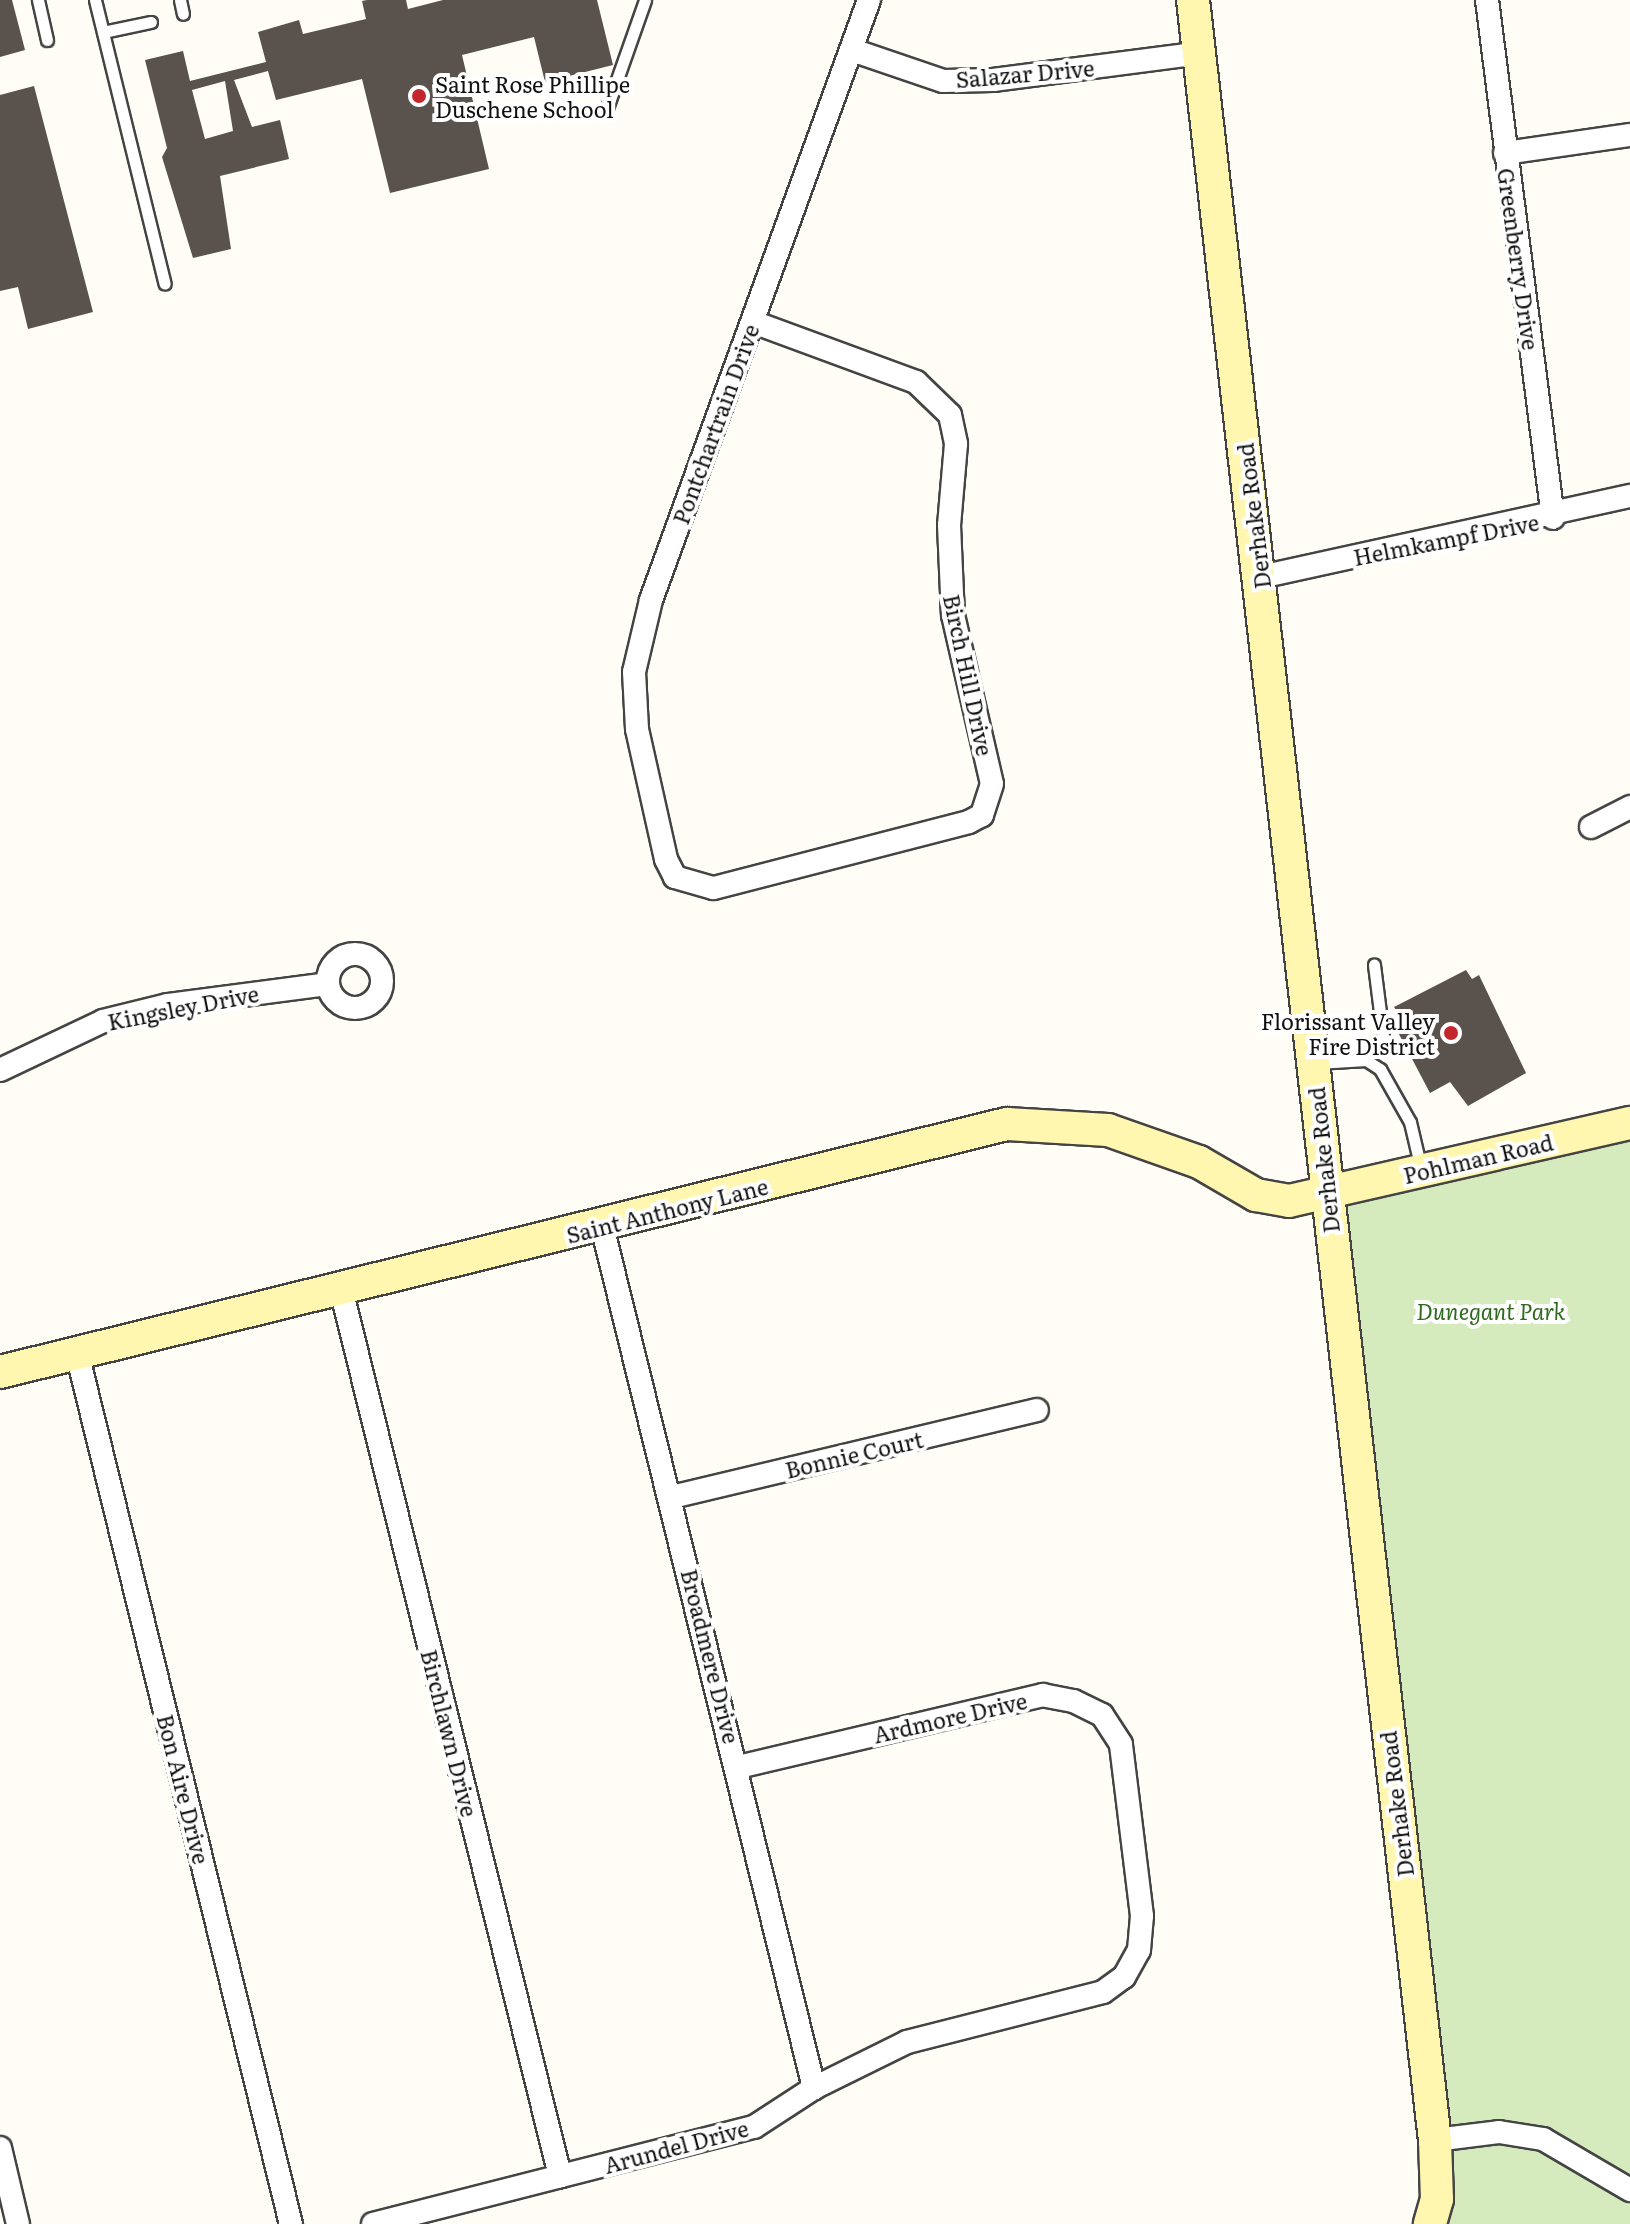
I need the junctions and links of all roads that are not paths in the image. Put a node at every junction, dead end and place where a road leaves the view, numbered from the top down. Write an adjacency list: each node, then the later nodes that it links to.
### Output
1 (38, 0): 11 (lane)
2 (95, 0): 10 (lane)
3 (180, 0): 8 (lane)
4 (645, 0): 14 (lane)
5 (869, 0): 12 (street, Pontchartrain Drive)
6 (1193, 0): 13 (street, Derhake Road)
7 (1487, 0): 16 (street, Greenberry Drive)
8 (183, 14)
9 (151, 22): 10 (lane)
10 (103, 32): 17 (lane)
11 (47, 40)
12 (855, 51): 13 (street, Salazar Drive); 18 (street, Pontchartrain Drive)
13 (1200, 53): 21 (street, Derhake Road)
14 (607, 108)
15 (1630, 135): 16 (street)
16 (1505, 153): 20 (street, Greenberry Drive)
17 (165, 284)
18 (753, 322): 24 (street, Pontchartrain Drive); 24 (street, Birch Hill Drive)
19 (1630, 496): 20 (street, Helmkampf Drive)
20 (1553, 518): 21 (street, Helmkampf Drive)
21 (1261, 577): 28 (street, Derhake Road)
22 (1630, 807): 23 (street)
23 (1591, 827)
24 (666, 859)
25 (1374, 965): 27 (lane)
26 (328, 984): 29 (street, Kingsley Drive)
27 (1366, 1060): 28 (lane); 31 (lane)
28 (1313, 1063): 32 (street, Derhake Road)
29 (0, 1070)
30 (1630, 1123): 31 (street, Pohlman Road)
31 (1422, 1172): 32 (street, Pohlman Road)
32 (1327, 1194): 33 (street, Saint Anthony Lane); 42 (street, Derhake Road)
33 (602, 1226): 34 (street, Saint Anthony Lane); 38 (street, Broadmere Drive)
34 (341, 1289): 35 (street, Saint Anthony Lane); 44 (street, Birchlawn Drive)
35 (77, 1353): 36 (street, Saint Anthony Lane); 47 (street, Bon Aire Drive)
36 (0, 1372)
37 (1037, 1410): 38 (street, Bonnie Court)
38 (672, 1497): 39 (street, Broadmere Drive)
39 (738, 1767): 40 (street, Ardmore Drive); 41 (street, Broadmere Drive)
40 (1103, 1992): 41 (street, Arundel Drive)
41 (814, 2088): 44 (street, Arundel Drive)
42 (1435, 2140): 45 (street); 49 (street, Derhake Road)
43 (0, 2148): 46 (street)
44 (560, 2176): 48 (street, Arundel Drive)
45 (1630, 2190)
46 (18, 2224)
47 (291, 2224)
48 (373, 2224)
49 (1430, 2224)

